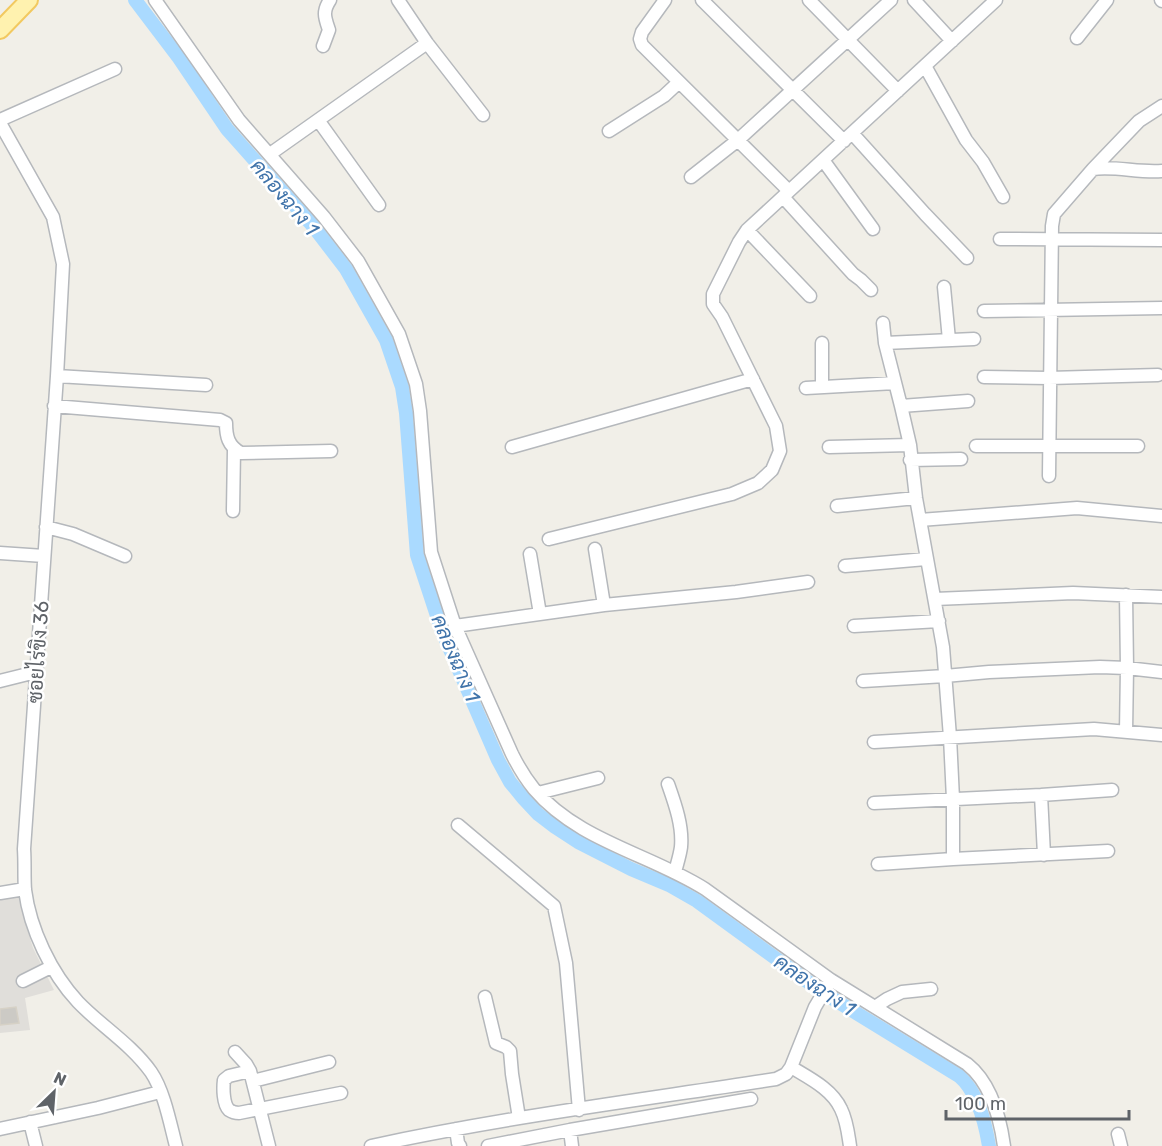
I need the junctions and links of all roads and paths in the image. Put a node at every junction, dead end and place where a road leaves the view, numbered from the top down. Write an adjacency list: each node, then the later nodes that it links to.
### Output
1 (29, 0): 12 (main road)
2 (155, 0): 30 (street)
3 (330, 0): 17 (street)
4 (398, 0): 16 (street)
5 (664, 0): 20 (street)
6 (702, 0): 21 (street)
7 (809, 0): 14 (street)
8 (891, 0): 14 (street)
9 (914, 0): 15 (street)
10 (996, 0): 15 (street)
11 (1107, 0): 13 (street)
12 (0, 30)
13 (1077, 38)
14 (849, 40): 21 (street); 22 (street)
15 (952, 41): 18 (street)
16 (428, 43): 24 (street); 25 (street)
17 (323, 46)
18 (925, 66): 22 (street); 36 (street)
19 (115, 69): 26 (street)
20 (679, 82): 27 (street); 29 (street)
21 (792, 90): 28 (street); 29 (street)
22 (898, 91): 28 (street)
23 (1162, 106): 32 (street)
24 (483, 116)
25 (318, 120): 30 (street); 37 (street)
26 (0, 122): 56 (street, ซอยไร่ขิง 36)
27 (609, 131)
28 (848, 137): 31 (street); 43 (street)
29 (738, 140): 34 (street); 35 (street)
30 (270, 154): 99 (street)
31 (823, 160): 35 (street); 38 (street)
32 (1093, 169): 33 (street); 41 (street)
33 (1162, 171)
34 (691, 177)
35 (786, 194): 39 (street); 45 (street)
36 (1003, 197)
37 (379, 205)
38 (873, 229)
39 (747, 230): 46 (street); 59 (street)
40 (1000, 239): 41 (street)
41 (1052, 239): 42 (street); 48 (street)
42 (1162, 240)
43 (967, 258)
44 (944, 287): 52 (street)
45 (871, 290)
46 (810, 296)
47 (1162, 308): 48 (street)
48 (1051, 309): 49 (street); 58 (street)
49 (984, 311)
50 (883, 323): 54 (street)
51 (974, 339): 52 (street)
52 (949, 340): 54 (street)
53 (822, 343): 62 (street)
54 (885, 343): 60 (street)
55 (1158, 375): 58 (street)
56 (57, 376): 61 (street); 65 (street, ซอยไร่ขิง 36)
57 (984, 377): 58 (street)
58 (1049, 378): 72 (street)
59 (753, 379): 70 (street); 84 (street)
60 (895, 383): 62 (street); 66 (street)
61 (206, 385)
62 (822, 387): 63 (street)
63 (806, 388)
64 (968, 401): 66 (street)
65 (54, 406): 73 (street); 83 (street, ซอยไร่ขิง 36)
66 (902, 406): 67 (street)
67 (910, 445): 71 (street); 76 (street)
68 (976, 446): 72 (street)
69 (1138, 446): 72 (street)
70 (512, 447)
71 (829, 447)
72 (1050, 447): 77 (street)
73 (234, 450): 74 (street); 80 (street)
74 (331, 451)
75 (961, 459): 76 (street)
76 (910, 460): 78 (street)
77 (1049, 476)
78 (916, 498): 79 (street); 82 (street)
79 (837, 506)
80 (233, 511)
81 (1162, 516): 82 (street)
82 (920, 520): 90 (street)
83 (46, 527): 88 (street, ซอยไร่ขิง 36); 89 (street)
84 (549, 539)
85 (595, 549): 96 (street)
86 (0, 553): 88 (street)
87 (530, 554): 97 (street)
88 (44, 556): 102 (street, ซอยไร่ขิง 36)
89 (125, 556)
90 (926, 559): 91 (street); 95 (street)
91 (845, 566)
92 (808, 582): 96 (street)
93 (1126, 595): 94 (street); 95 (street); 101 (street)
94 (1162, 597)
95 (935, 599): 98 (street)
96 (604, 605): 97 (street)
97 (540, 614): 99 (street)
98 (939, 621): 100 (street); 104 (street)
99 (455, 626): 114 (street)
100 (854, 626)
101 (1127, 668): 103 (street); 104 (street); 107 (street)
102 (36, 672): 105 (street); 124 (street, ซอยไร่ขิง 36)
103 (1162, 672)
104 (945, 676): 106 (street); 109 (street)
105 (0, 681)
106 (863, 681)
107 (1126, 732): 108 (street); 109 (street)
108 (1162, 735)
109 (950, 737): 110 (street); 116 (street)
110 (874, 742)
111 (598, 778): 114 (street)
112 (668, 784): 123 (street)
113 (1112, 790): 115 (street)
114 (538, 793): 123 (street)
115 (1041, 795): 116 (street); 120 (street)
116 (953, 799): 117 (street); 121 (street)
117 (874, 803)
118 (458, 825): 140 (street)
119 (1108, 851): 120 (street)
120 (1044, 855): 121 (street)
121 (953, 859): 122 (street)
122 (878, 864)
123 (675, 872): 128 (street)
124 (25, 889): 125 (street); 126 (street, ซอยไร่ขิง 36)
125 (0, 893)
126 (51, 967): 127 (street); 136 (street, ซอยไร่ขิง 36)
127 (23, 981)
128 (829, 984): 131 (street); 134 (street)
129 (931, 989): 131 (street)
130 (484, 997): 141 (street)
131 (874, 1007): 154 (street)
132 (235, 1052): 135 (street)
133 (330, 1062): 135 (street)
134 (791, 1066): 140 (street); 153 (street)
135 (252, 1076): 139 (street); 139 (street)
136 (160, 1092): 142 (street); 147 (street, ซอยไร่ขิง 36)
137 (341, 1093): 139 (street)
138 (752, 1099): 145 (street)
139 (261, 1109): 148 (street)
140 (579, 1110): 141 (street)
141 (519, 1118): 144 (street)
142 (30, 1122): 143 (street); 146 (street)
143 (0, 1129)
144 (456, 1129): 149 (street); 150 (street)
145 (570, 1130): 151 (street); 152 (street)
146 (36, 1146)
147 (176, 1146)
148 (269, 1146)
149 (371, 1146)
150 (460, 1146)
151 (488, 1146)
152 (572, 1146)
153 (850, 1146)
154 (1004, 1146)

